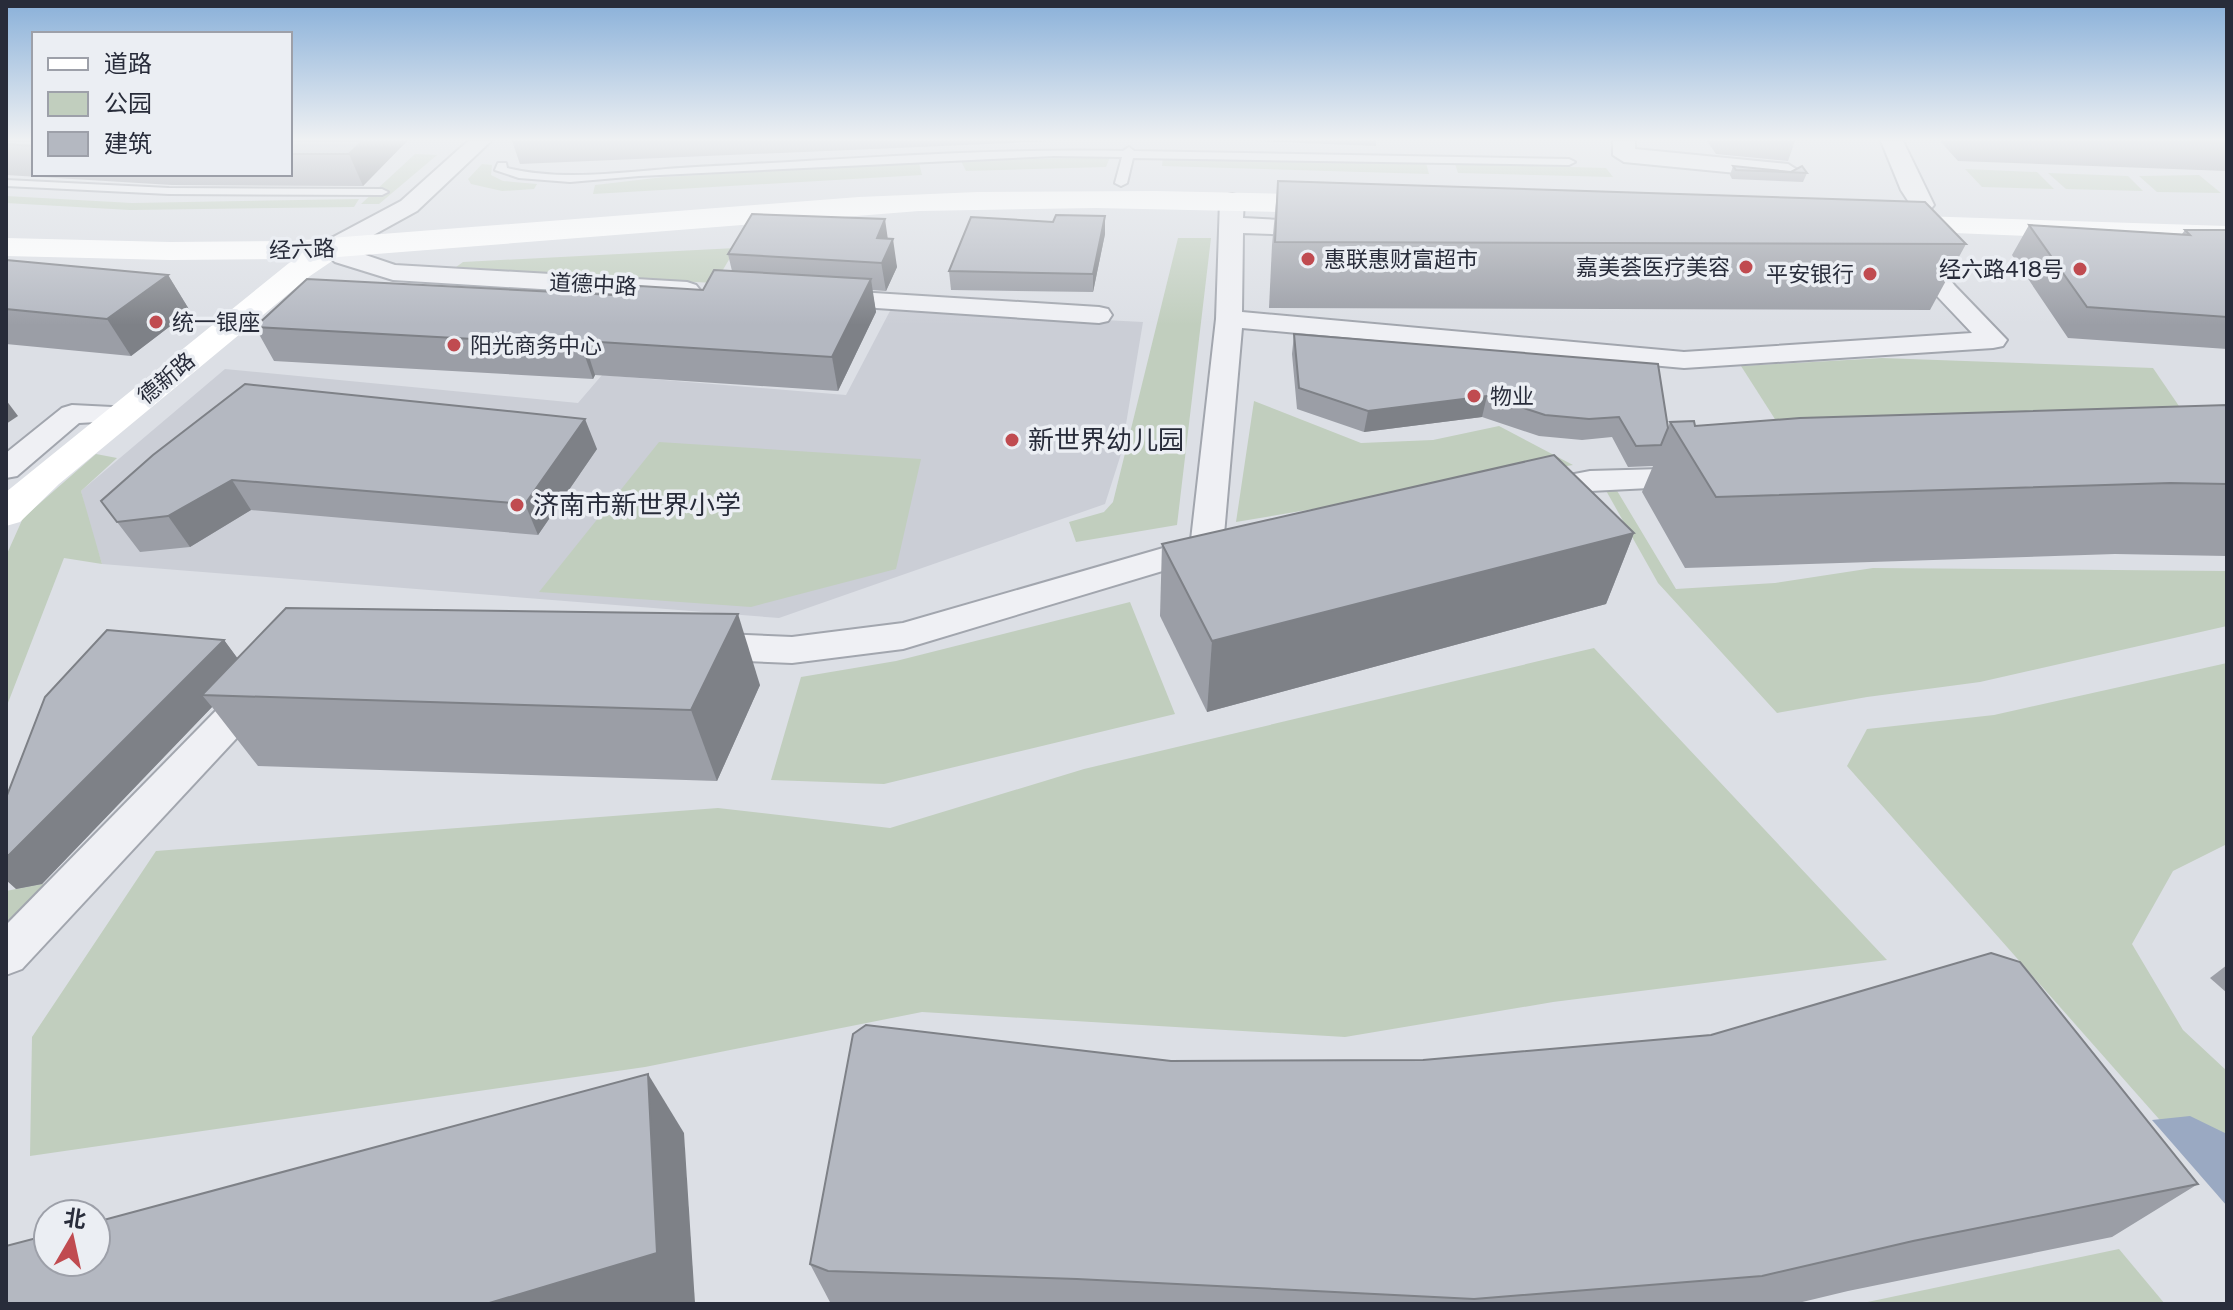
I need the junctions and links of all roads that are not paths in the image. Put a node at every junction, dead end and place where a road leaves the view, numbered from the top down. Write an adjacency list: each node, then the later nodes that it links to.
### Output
1 (413, 202): 10 (street)
2 (753, 202): 10 (main road, 经六路)
3 (936, 202): 16 (main road, 经六路)
4 (1050, 202): 9 (main road, 经六路)
5 (1302, 202): 9 (main road, 经六路)
6 (1920, 202): 7 (street)
7 (1922, 205): 8 (main road); 11 (main road)
8 (2227, 211)
9 (1231, 213): 21 (street)
10 (371, 225): 12 (main road, 经六路); 16 (street)
11 (1876, 225): 13 (main road); 21 (street)
12 (6, 226)
13 (2197, 234): 14 (main road); 17 (street)
14 (2227, 235)
15 (6, 247): 16 (main road, 经六路)
16 (331, 248): 18 (street, 道德中路); 22 (main road, 德新路)
17 (2227, 255)
18 (707, 291)
19 (801, 297): 20 (street)
20 (1099, 315)
21 (1229, 319): 27 (street)
22 (122, 414): 23 (street); 26 (main road, 德新路)
23 (6, 469)
24 (1733, 477): 25 (street)
25 (1498, 497)
26 (6, 513)
27 (666, 644)
28 (283, 667): 29 (street)
29 (6, 955)

